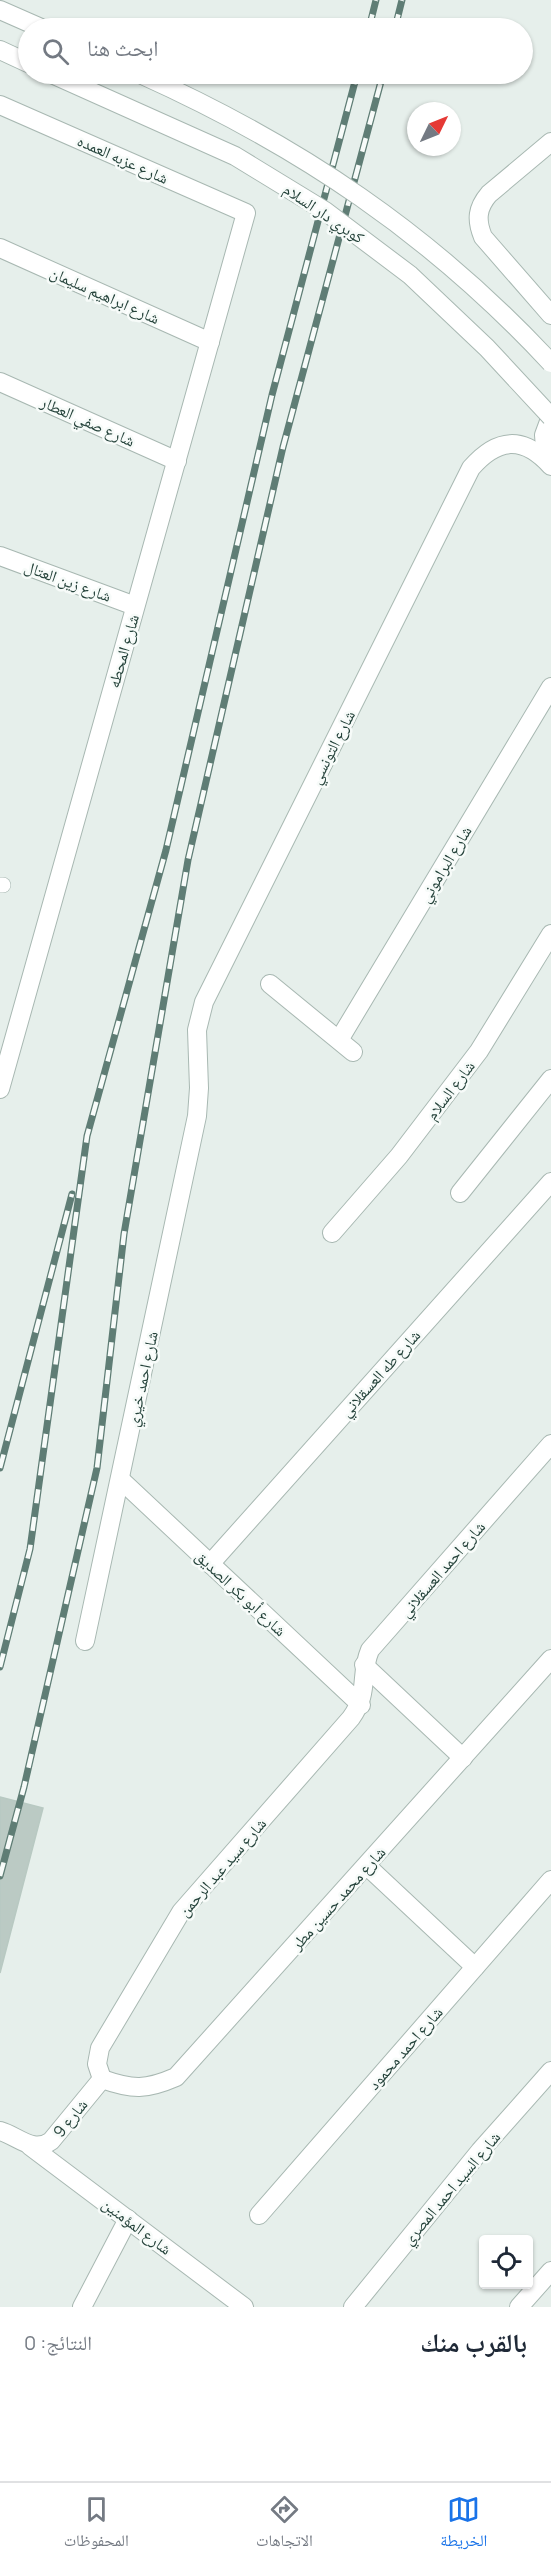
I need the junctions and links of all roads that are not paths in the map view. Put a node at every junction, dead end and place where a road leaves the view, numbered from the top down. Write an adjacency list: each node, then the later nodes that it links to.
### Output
1 (0, 10): 2 (street)
2 (18, 18)
3 (0, 50): 4 (street)
4 (18, 58)
5 (74, 84): 15 (street, كوبري دار السلام, bridge)
6 (161, 84): 13 (street, كوبري دار السلام, bridge)
7 (0, 105): 9 (street, شارع عزبه العمده)
8 (551, 142): 11 (street)
9 (246, 213): 12 (street, شارع المحطه)
10 (0, 248): 12 (street, شارع ابراهيم سليمان)
11 (551, 315)
12 (210, 342): 16 (street, شارع المحطه)
13 (551, 363)
14 (0, 382): 16 (street, شارع صفي العطار)
15 (551, 416): 17 (street)
16 (177, 461): 19 (street, شارع المحطه)
17 (549, 463): 27 (street, شارع التونسي)
18 (0, 556): 19 (street, شارع زين العتال)
19 (135, 606): 26 (street, شارع المحطه)
20 (551, 687): 23 (street, شارع البراموني)
21 (551, 934): 30 (street, شارع السلام)
22 (270, 984): 23 (street)
23 (339, 1040): 24 (street)
24 (353, 1053)
25 (551, 1079): 29 (street)
26 (0, 1089)
27 (197, 1116): 32 (street, شارع احمد خيري)
28 (551, 1182): 33 (street, شارع طه العسقلاني)
29 (460, 1193)
30 (332, 1233)
31 (551, 1444): 36 (street, شارع احمد العسقلاني)
32 (121, 1480): 33 (street, شارع أبو بكر الصديق); 34 (street, شارع احمد خيري)
33 (210, 1564): 37 (street, شارع أبو بكر الصديق)
34 (85, 1641)
35 (551, 1659): 38 (street, شارع محمد حسين مطر)
36 (364, 1665): 37 (street, شارع احمد العسقلاني); 38 (street)
37 (361, 1705): 43 (street, شارع سيد عبد الرحمن)
38 (463, 1758): 39 (street, شارع محمد حسين مطر)
39 (366, 1866): 41 (street); 43 (street, شارع محمد حسين مطر)
40 (551, 1880): 41 (street, شارع احمد محمود)
41 (475, 1967): 46 (street, شارع احمد محمود)
42 (551, 2071): 51 (street, شارع السيد احمد المصري)
43 (102, 2079): 45 (street, شارع 9)
44 (0, 2131): 45 (street)
45 (30, 2146): 47 (street, شارع المؤمنين)
46 (259, 2215)
47 (128, 2219): 49 (street); 50 (street, شارع المؤمنين)
48 (551, 2271): 52 (street)
49 (82, 2307)
50 (243, 2307)
51 (353, 2307)
52 (519, 2307)

